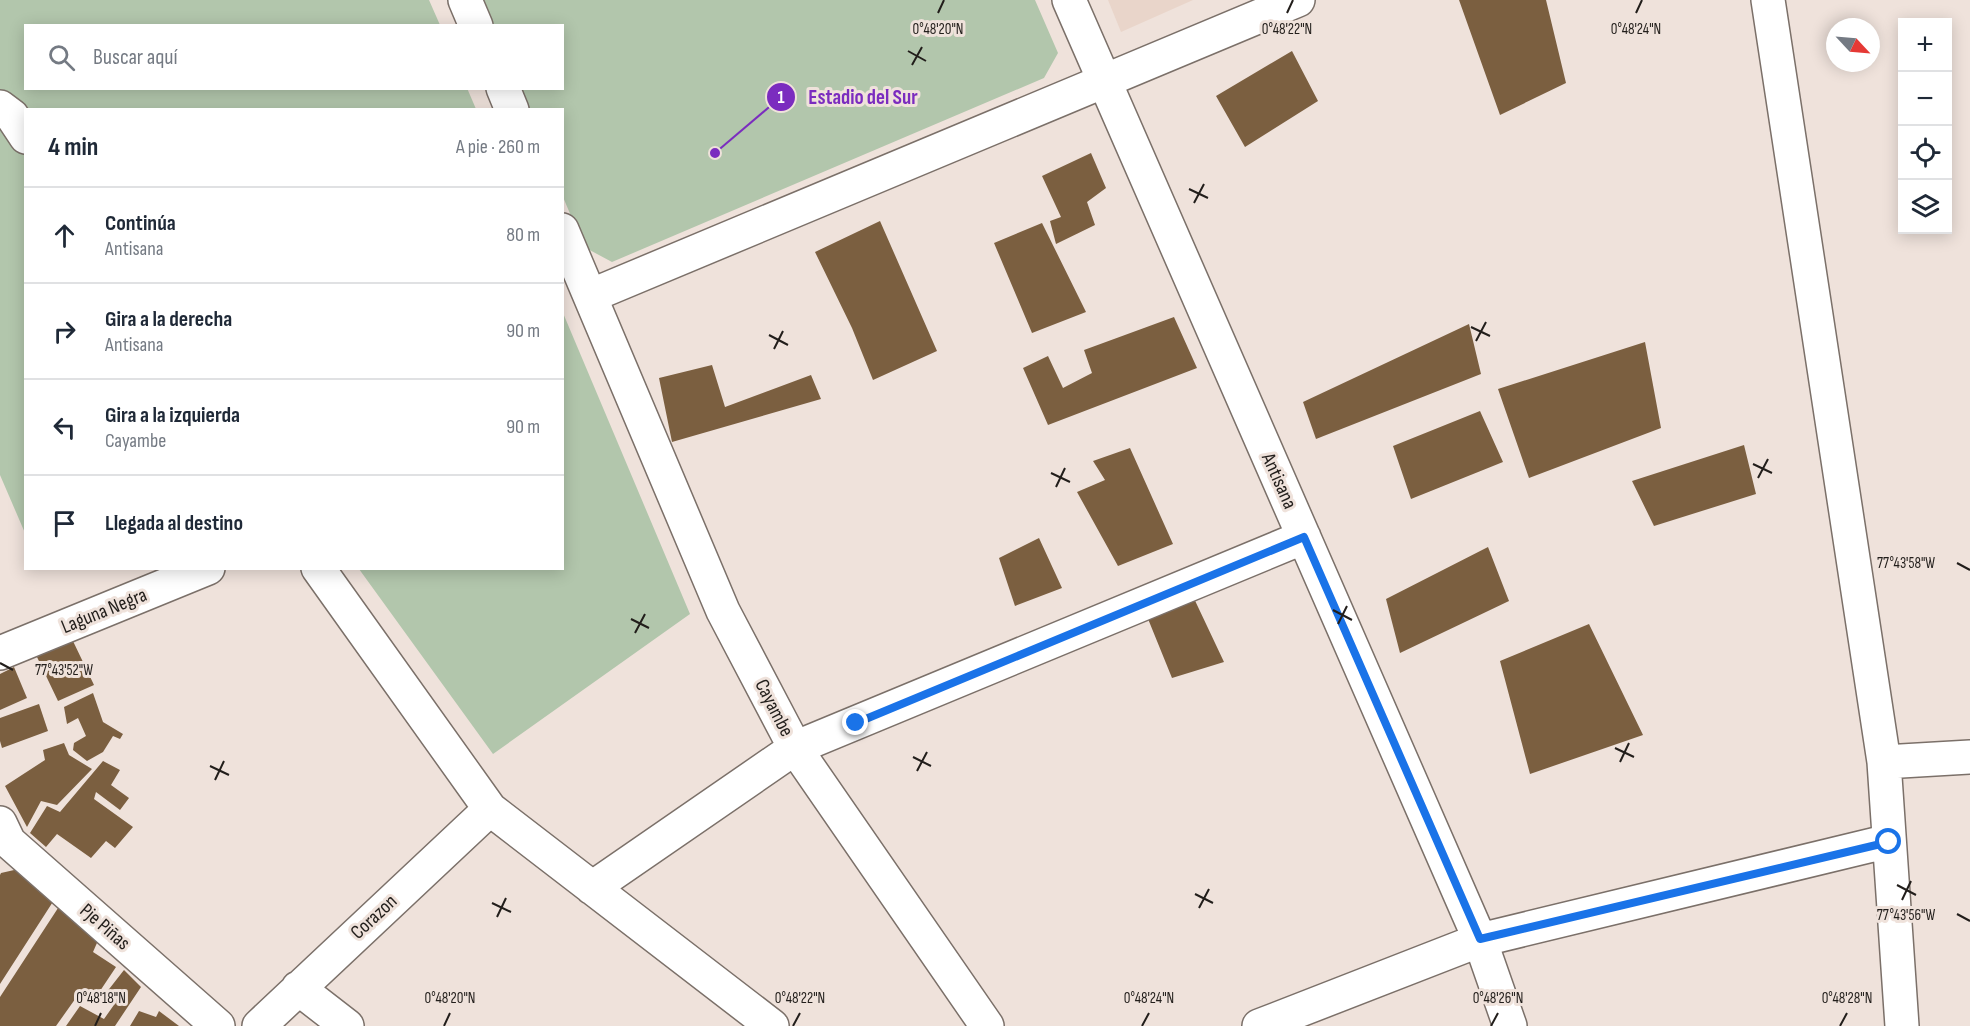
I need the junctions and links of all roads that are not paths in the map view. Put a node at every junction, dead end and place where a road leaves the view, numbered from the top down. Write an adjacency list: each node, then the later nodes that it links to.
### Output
1 (465, 0): 5 (street)
2 (1069, 0): 6 (street, Antisana)
3 (1298, 0): 6 (street)
4 (1768, 0): 19 (street)
5 (475, 24)
6 (1104, 81): 12 (street); 13 (street, Antisana)
7 (504, 90): 9 (street)
8 (0, 107): 10 (street)
9 (511, 108)
10 (24, 134)
11 (564, 235): 12 (street, Cayambe)
12 (590, 296): 17 (street, Cayambe)
13 (1304, 537): 17 (street, Cayambe); 24 (street, Antisana)
14 (203, 570): 16 (street, Laguna Negra)
15 (319, 570): 20 (street)
16 (0, 653)
17 (795, 748): 23 (street); 30 (street)
18 (1970, 757): 19 (street)
19 (1884, 762): 22 (street)
20 (490, 809): 23 (street); 25 (street, Corazon)
21 (3, 837): 26 (street, Pje Piñas)
22 (1889, 842): 24 (street); 33 (street)
23 (592, 888): 29 (street)
24 (1480, 939): 31 (street); 32 (street, Antisana)
25 (297, 988): 27 (street, Corazon); 28 (street)
26 (218, 1026)
27 (259, 1026)
28 (347, 1026)
29 (772, 1026)
30 (987, 1026)
31 (1259, 1026)
32 (1510, 1026)
33 (1902, 1026)

